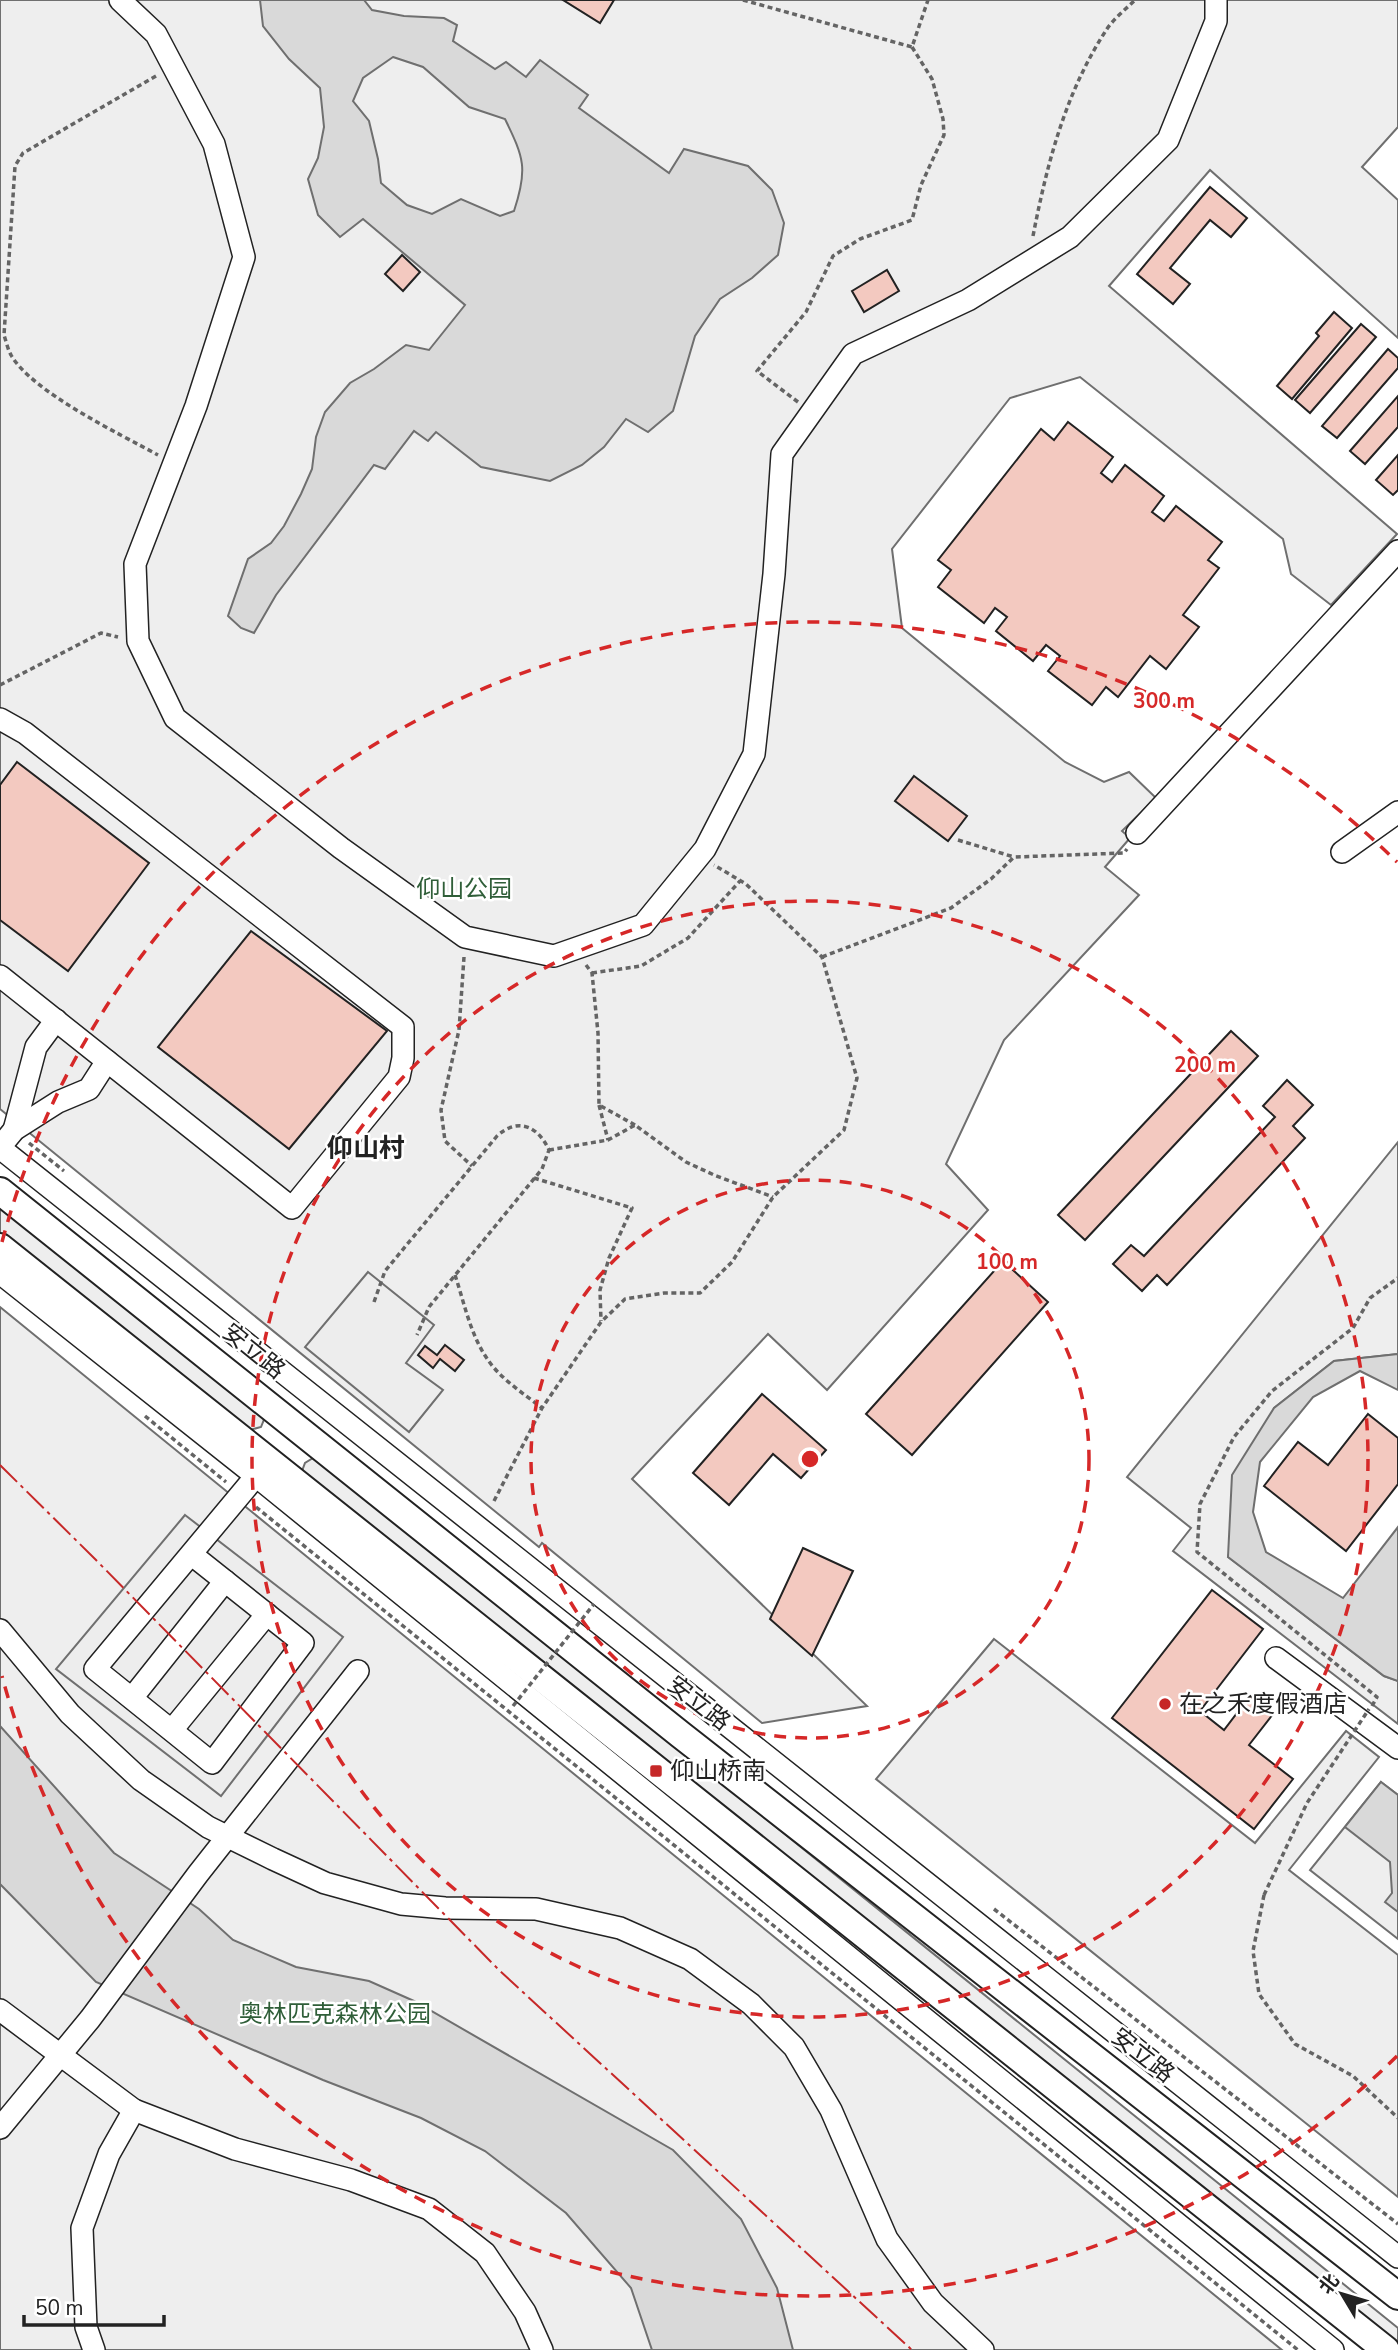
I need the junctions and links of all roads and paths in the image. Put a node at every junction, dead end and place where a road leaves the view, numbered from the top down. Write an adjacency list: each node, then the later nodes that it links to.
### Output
1 (120, 0): 7 (street)
2 (743, 0): 6 (path)
3 (928, 0): 6 (path)
4 (1135, 0): 8 (path)
5 (1216, 0): 8 (street)
6 (912, 47): 9 (path)
7 (173, 66): 10 (street); 10 (path)
8 (1028, 262): 9 (street)
9 (811, 412): 19 (street)
10 (173, 464): 12 (street)
11 (1398, 551): 16 (street)
12 (138, 641): 13 (path); 22 (street)
13 (0, 685)
14 (0, 719): 28 (street)
15 (1398, 812): 18 (street)
16 (1137, 833): 20 (path)
17 (958, 840): 20 (path)
18 (1342, 852)
19 (699, 856): 21 (path); 23 (street)
20 (1014, 857): 24 (path)
21 (740, 881): 24 (path); 25 (path)
22 (465, 937): 23 (street); 34 (path)
23 (575, 948): 25 (path)
24 (822, 957): 37 (path)
25 (592, 973): 29 (path)
26 (0, 976): 27 (street)
27 (56, 1020): 28 (street); 32 (street)
28 (107, 1061): 32 (street)
29 (599, 1105): 30 (path); 31 (path)
30 (635, 1125): 31 (path); 37 (path)
31 (608, 1140): 33 (path)
32 (5, 1142): 67 (street, 安立路)
33 (549, 1150): 34 (path); 35 (path)
34 (472, 1166): 42 (path)
35 (534, 1178): 40 (path); 43 (path)
36 (0, 1191): 68 (main road, 安立路)
37 (773, 1197): 43 (path)
38 (0, 1247): 74 (main road)
39 (0, 1273): 47 (street)
40 (455, 1275): 44 (path); 46 (path)
41 (1398, 1278): 65 (path, bridge)
42 (374, 1302)
43 (601, 1322): 46 (path)
44 (417, 1335)
45 (136, 1408): 48 (path)
46 (542, 1408): 49 (path)
47 (256, 1476): 48 (street); 73 (street)
48 (241, 1494): 50 (street); 72 (path)
49 (494, 1501)
50 (191, 1554): 51 (street); 57 (street)
51 (225, 1581): 53 (street); 57 (street)
52 (594, 1604): 58 (path, bridge)
53 (267, 1614): 59 (street); 59 (street)
54 (0, 1630): 61 (street)
55 (1276, 1658): 60 (street)
56 (358, 1671): 61 (street)
57 (132, 1698): 59 (street)
58 (513, 1706)
59 (172, 1730)
60 (1398, 1748)
61 (228, 1836): 63 (street); 71 (street)
62 (0, 2010): 63 (street)
63 (60, 2056): 64 (street); 66 (street)
64 (134, 2110): 69 (street); 70 (street)
65 (1398, 2118)
66 (0, 2128)
67 (1398, 2256)
68 (1398, 2296)
69 (94, 2350)
70 (542, 2350)
71 (983, 2350)
72 (1298, 2350)
73 (1333, 2350)
74 (1386, 2350)

